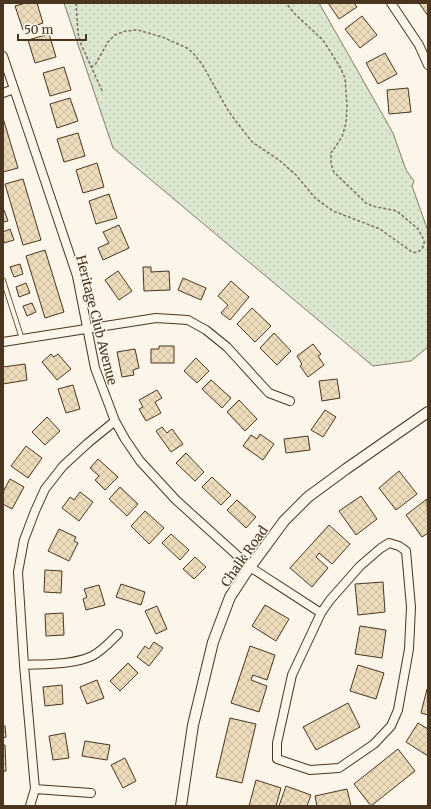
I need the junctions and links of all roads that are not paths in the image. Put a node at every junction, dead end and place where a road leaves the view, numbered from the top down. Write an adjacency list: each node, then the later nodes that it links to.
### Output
1 (391, 3): 3 (street)
2 (3, 56): 4 (street, Heritage Club Avenue)
3 (428, 65)
4 (14, 89): 5 (street); 7 (street, Heritage Club Avenue)
5 (3, 93)
6 (3, 280): 8 (lane)
7 (88, 328): 8 (street); 10 (street); 12 (street, Heritage Club Avenue)
8 (22, 339): 9 (street)
9 (3, 342)
10 (290, 401)
11 (428, 412): 13 (street, Chalk Road)
12 (115, 421): 13 (street, Heritage Club Avenue); 16 (street)
13 (250, 567): 14 (street, Heritage Club Avenue); 20 (street, Chalk Road)
14 (322, 613): 14 (street)
15 (118, 634): 16 (street)
16 (24, 665): 17 (street)
17 (35, 789): 18 (street); 19 (street)
18 (91, 793)
19 (30, 806)
20 (181, 806)

